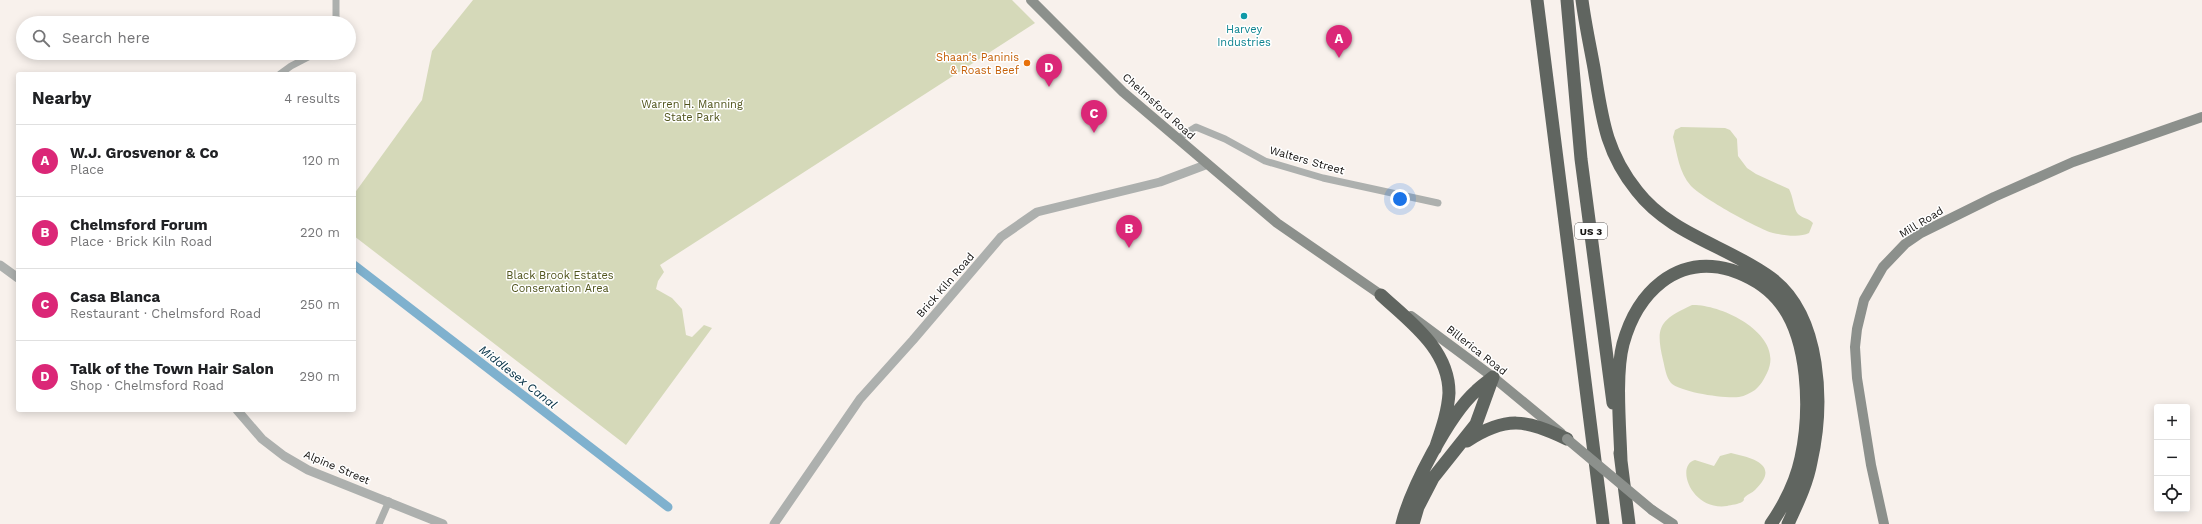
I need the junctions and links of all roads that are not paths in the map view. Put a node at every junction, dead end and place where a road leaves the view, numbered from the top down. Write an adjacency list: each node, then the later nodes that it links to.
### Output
1 (336, 0): 6 (street)
2 (1031, 0): 10 (main road, Chelmsford Road)
3 (1538, 0): 26 (highway, US 3)
4 (1567, 0): 22 (highway, US 3)
5 (1582, 0): 35 (highway)
6 (336, 16)
7 (303, 60): 8 (street)
8 (283, 72)
9 (2202, 117): 36 (main road, Mill Road)
10 (1177, 139): 11 (main road, Chelmsford Road); 12 (street, Walters Street)
11 (1208, 164): 13 (main road, Chelmsford Road); 29 (street, Brick Kiln Road)
12 (1438, 203)
13 (1277, 223): 16 (main road, Billerica Road)
14 (0, 265): 15 (street)
15 (16, 277)
16 (1381, 295): 17 (main road, Billerica Road); 21 (highway)
17 (1493, 377): 19 (main road, Billerica Road); 20 (highway); 21 (highway)
18 (239, 412): 23 (street, Alpine Street)
19 (1567, 439): 20 (highway); 24 (main road, Billerica Road, bridge)
20 (1461, 445): 31 (highway)
21 (1436, 449): 30 (highway)
22 (1621, 461): 25 (highway); 32 (highway, US 3)
23 (389, 501): 27 (street); 28 (street, Alpine Street)
24 (1652, 510): 33 (main road, Billerica Road); 34 (main road, Billerica Road)
25 (1772, 521)
26 (1603, 523)
27 (379, 524)
28 (443, 524)
29 (774, 524)
30 (1402, 524)
31 (1413, 524)
32 (1629, 524)
33 (1665, 524)
34 (1673, 524)
35 (1788, 524)
36 (1884, 524)

